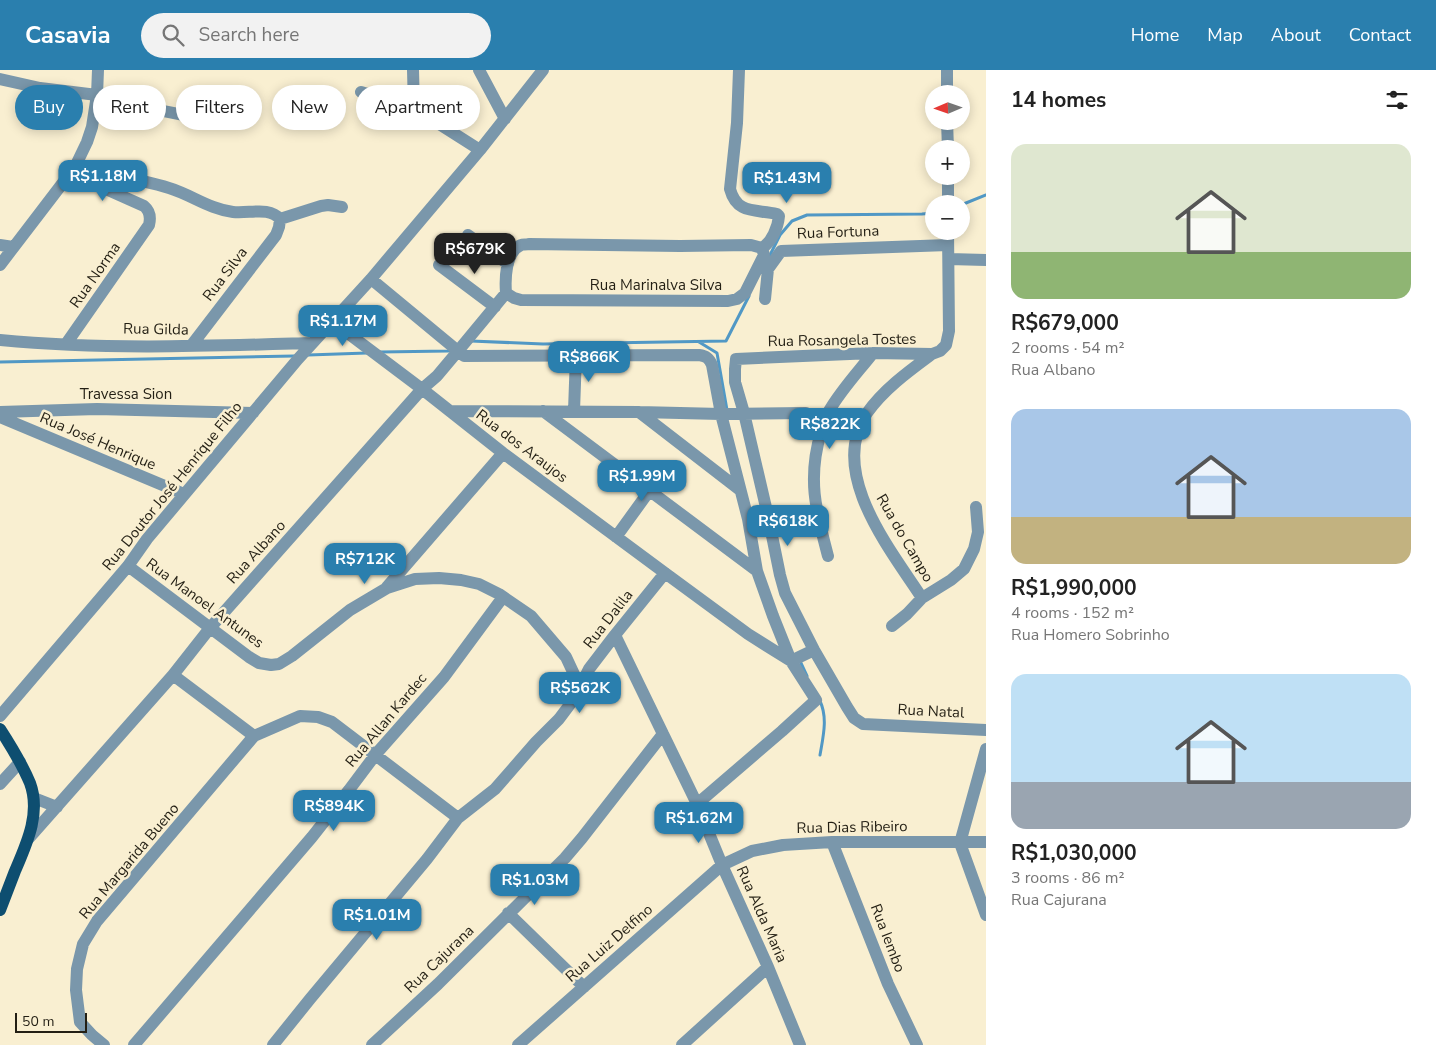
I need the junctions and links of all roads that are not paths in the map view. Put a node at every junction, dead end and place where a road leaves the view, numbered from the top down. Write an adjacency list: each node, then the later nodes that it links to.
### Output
1 (98, 70): 8 (street)
2 (412, 70): 9 (street)
3 (479, 70): 12 (street)
4 (543, 70): 12 (street, Rua Doutor José Henrique Filho)
5 (739, 70): 23 (street)
6 (947, 70): 10 (street)
7 (0, 79): 11 (street)
8 (97, 85)
9 (413, 85)
10 (947, 85)
11 (93, 95)
12 (505, 119): 15 (street, Rua Doutor José Henrique Filho)
13 (93, 121): 16 (street)
14 (449, 130): 15 (street)
15 (480, 150): 29 (street, Rua Doutor José Henrique Filho)
16 (73, 170): 18 (street); 22 (street); 35 (street, Rua Norma)
17 (342, 207): 18 (street)
18 (280, 219): 36 (street, Rua Silva)
19 (468, 235): 26 (street)
20 (948, 240): 21 (street)
21 (948, 245): 24 (street); 31 (street, Rua Fortuna)
22 (6, 246): 27 (street)
23 (762, 248): 26 (street); 30 (street, Rua Marinalva Silva)
24 (949, 259): 25 (street); 40 (street, Rua Rosangela Tostes)
25 (986, 260)
26 (508, 264): 30 (street)
27 (0, 265)
28 (439, 265): 32 (street)
29 (371, 279): 33 (street, Rua Doutor José Henrique Filho); 37 (street)
30 (506, 294): 32 (street, Rua Albano)
31 (765, 299)
32 (495, 307): 37 (street, Rua Albano)
33 (334, 322): 38 (street, Rua Doutor José Henrique Filho); 42 (street, Rua dos Araujos)
34 (0, 340): 35 (street, Rua Gilda)
35 (66, 344): 36 (street, Rua Gilda)
36 (191, 346): 38 (street, Rua Gilda)
37 (459, 347): 41 (street); 42 (street, Rua Albano)
38 (305, 351): 48 (street, Rua Doutor José Henrique Filho)
39 (873, 353): 40 (street, Rua Rosangela Tostes); 50 (street, Rua Rosangela Tostes); 59 (street)
40 (932, 354): 65 (street, Rua do Campo)
41 (576, 355): 45 (street); 49 (street)
42 (422, 388): 43 (street, Rua dos Araujos); 67 (street, Rua Albano)
43 (450, 411): 44 (street); 53 (street, Rua dos Araujos)
44 (543, 411): 45 (street); 54 (street)
45 (574, 411): 47 (street)
46 (0, 412): 48 (street, Travessa Sion)
47 (639, 412): 49 (street); 55 (street)
48 (253, 413): 56 (street, Rua Doutor José Henrique Filho)
49 (722, 414): 50 (street); 55 (street)
50 (742, 414): 51 (street); 69 (street)
51 (806, 414)
52 (0, 417): 56 (street, Rua José Henrique)
53 (503, 452): 58 (street, Rua dos Araujos); 63 (street)
54 (650, 490): 58 (street); 61 (street)
55 (740, 490): 61 (street)
56 (184, 494): 60 (street, Rua Doutor José Henrique Filho)
57 (976, 507): 65 (street, Rua do Campo)
58 (616, 537): 62 (street, Rua dos Araujos)
59 (828, 556)
60 (128, 566): 67 (street, Rua Manoel Antunes); 73 (street, Rua Doutor José Henrique Filho)
61 (757, 571): 70 (street)
62 (665, 573): 68 (street, Rua Dalila); 70 (street, Rua dos Araujos)
63 (387, 588): 64 (street, Rua Manoel Antunes); 67 (street, Rua Manoel Antunes)
64 (504, 597): 72 (street, Rua Manoel Antunes); 79 (street, Rua Allan Kardec)
65 (922, 598): 66 (street, Rua do Campo)
66 (892, 626)
67 (210, 628): 71 (street, Rua Albano)
68 (615, 634): 72 (street, Rua Dalila); 76 (street, Rua Alda Maria)
69 (812, 651): 70 (street); 75 (street, Rua Natal)
70 (794, 660): 83 (street)
71 (173, 675): 77 (street); 84 (street, Rua Albano)
72 (580, 687): 85 (street, Rua Dalila)
73 (0, 716)
74 (0, 729): 80 (main road)
75 (986, 730)
76 (663, 734): 83 (street, Rua Alda Maria); 92 (street, Rua Cajurana)
77 (254, 736): 79 (street); 96 (street, Rua Margarida Bueno)
78 (986, 749): 89 (street)
79 (376, 754): 85 (street); 97 (street, Rua Allan Kardec)
80 (20, 762): 81 (street); 82 (main road)
81 (0, 784)
82 (34, 798): 84 (street); 86 (main road)
83 (697, 804): 90 (street, Rua Alda Maria)
84 (57, 807): 86 (street, Rua Albano)
85 (458, 818): 98 (street)
86 (29, 838): 91 (main road)
87 (832, 842): 89 (street, Rua Dias Ribeiro); 90 (street, Rua Dias Ribeiro); 103 (street, Rua Iembo)
88 (986, 842): 89 (street, Rua Dias Ribeiro)
89 (960, 843): 93 (street)
90 (722, 865): 94 (street, Rua Alda Maria); 95 (street, Rua Luiz Delfino)
91 (0, 910)
92 (508, 913): 95 (street); 99 (street, Rua Cajurana)
93 (986, 915)
94 (768, 967): 101 (street); 102 (street, Rua Alda Maria)
95 (584, 987): 100 (street, Rua Luiz Delfino)
96 (104, 1045)
97 (134, 1045)
98 (273, 1045)
99 (372, 1045)
100 (518, 1045)
101 (682, 1045)
102 (800, 1045)
103 (917, 1045)

